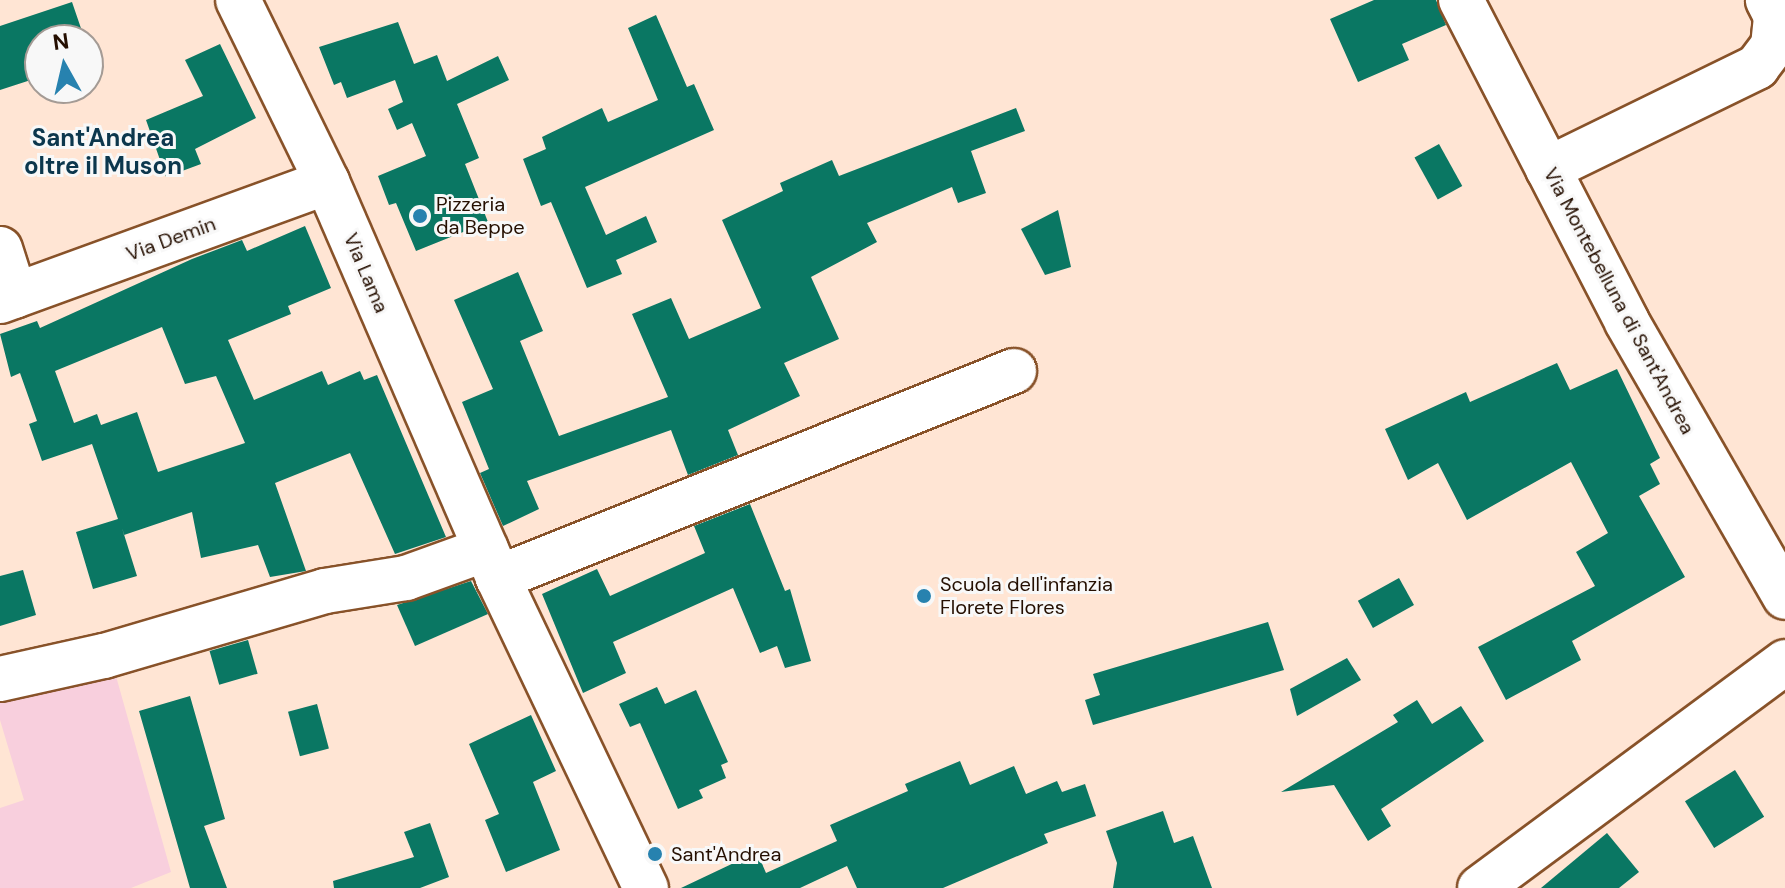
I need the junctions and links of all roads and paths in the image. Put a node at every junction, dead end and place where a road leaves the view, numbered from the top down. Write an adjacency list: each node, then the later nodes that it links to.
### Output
1 (238, 0): 5 (street, Via Lama)
2 (1461, 0): 4 (street, Via Montebelluna di Sant'Andrea)
3 (1768, 0): 4 (street)
4 (1548, 169): 10 (street, Via Montebelluna di Sant'Andrea)
5 (327, 182): 7 (street, Via Demin); 9 (street, Via Lama)
6 (0, 249): 7 (street, Via Demin)
7 (8, 299)
8 (1014, 371): 9 (street)
9 (492, 564): 12 (street); 13 (street, Via Lama)
10 (1785, 597)
11 (1785, 662): 14 (street)
12 (0, 679)
13 (646, 888)
14 (1480, 888)

